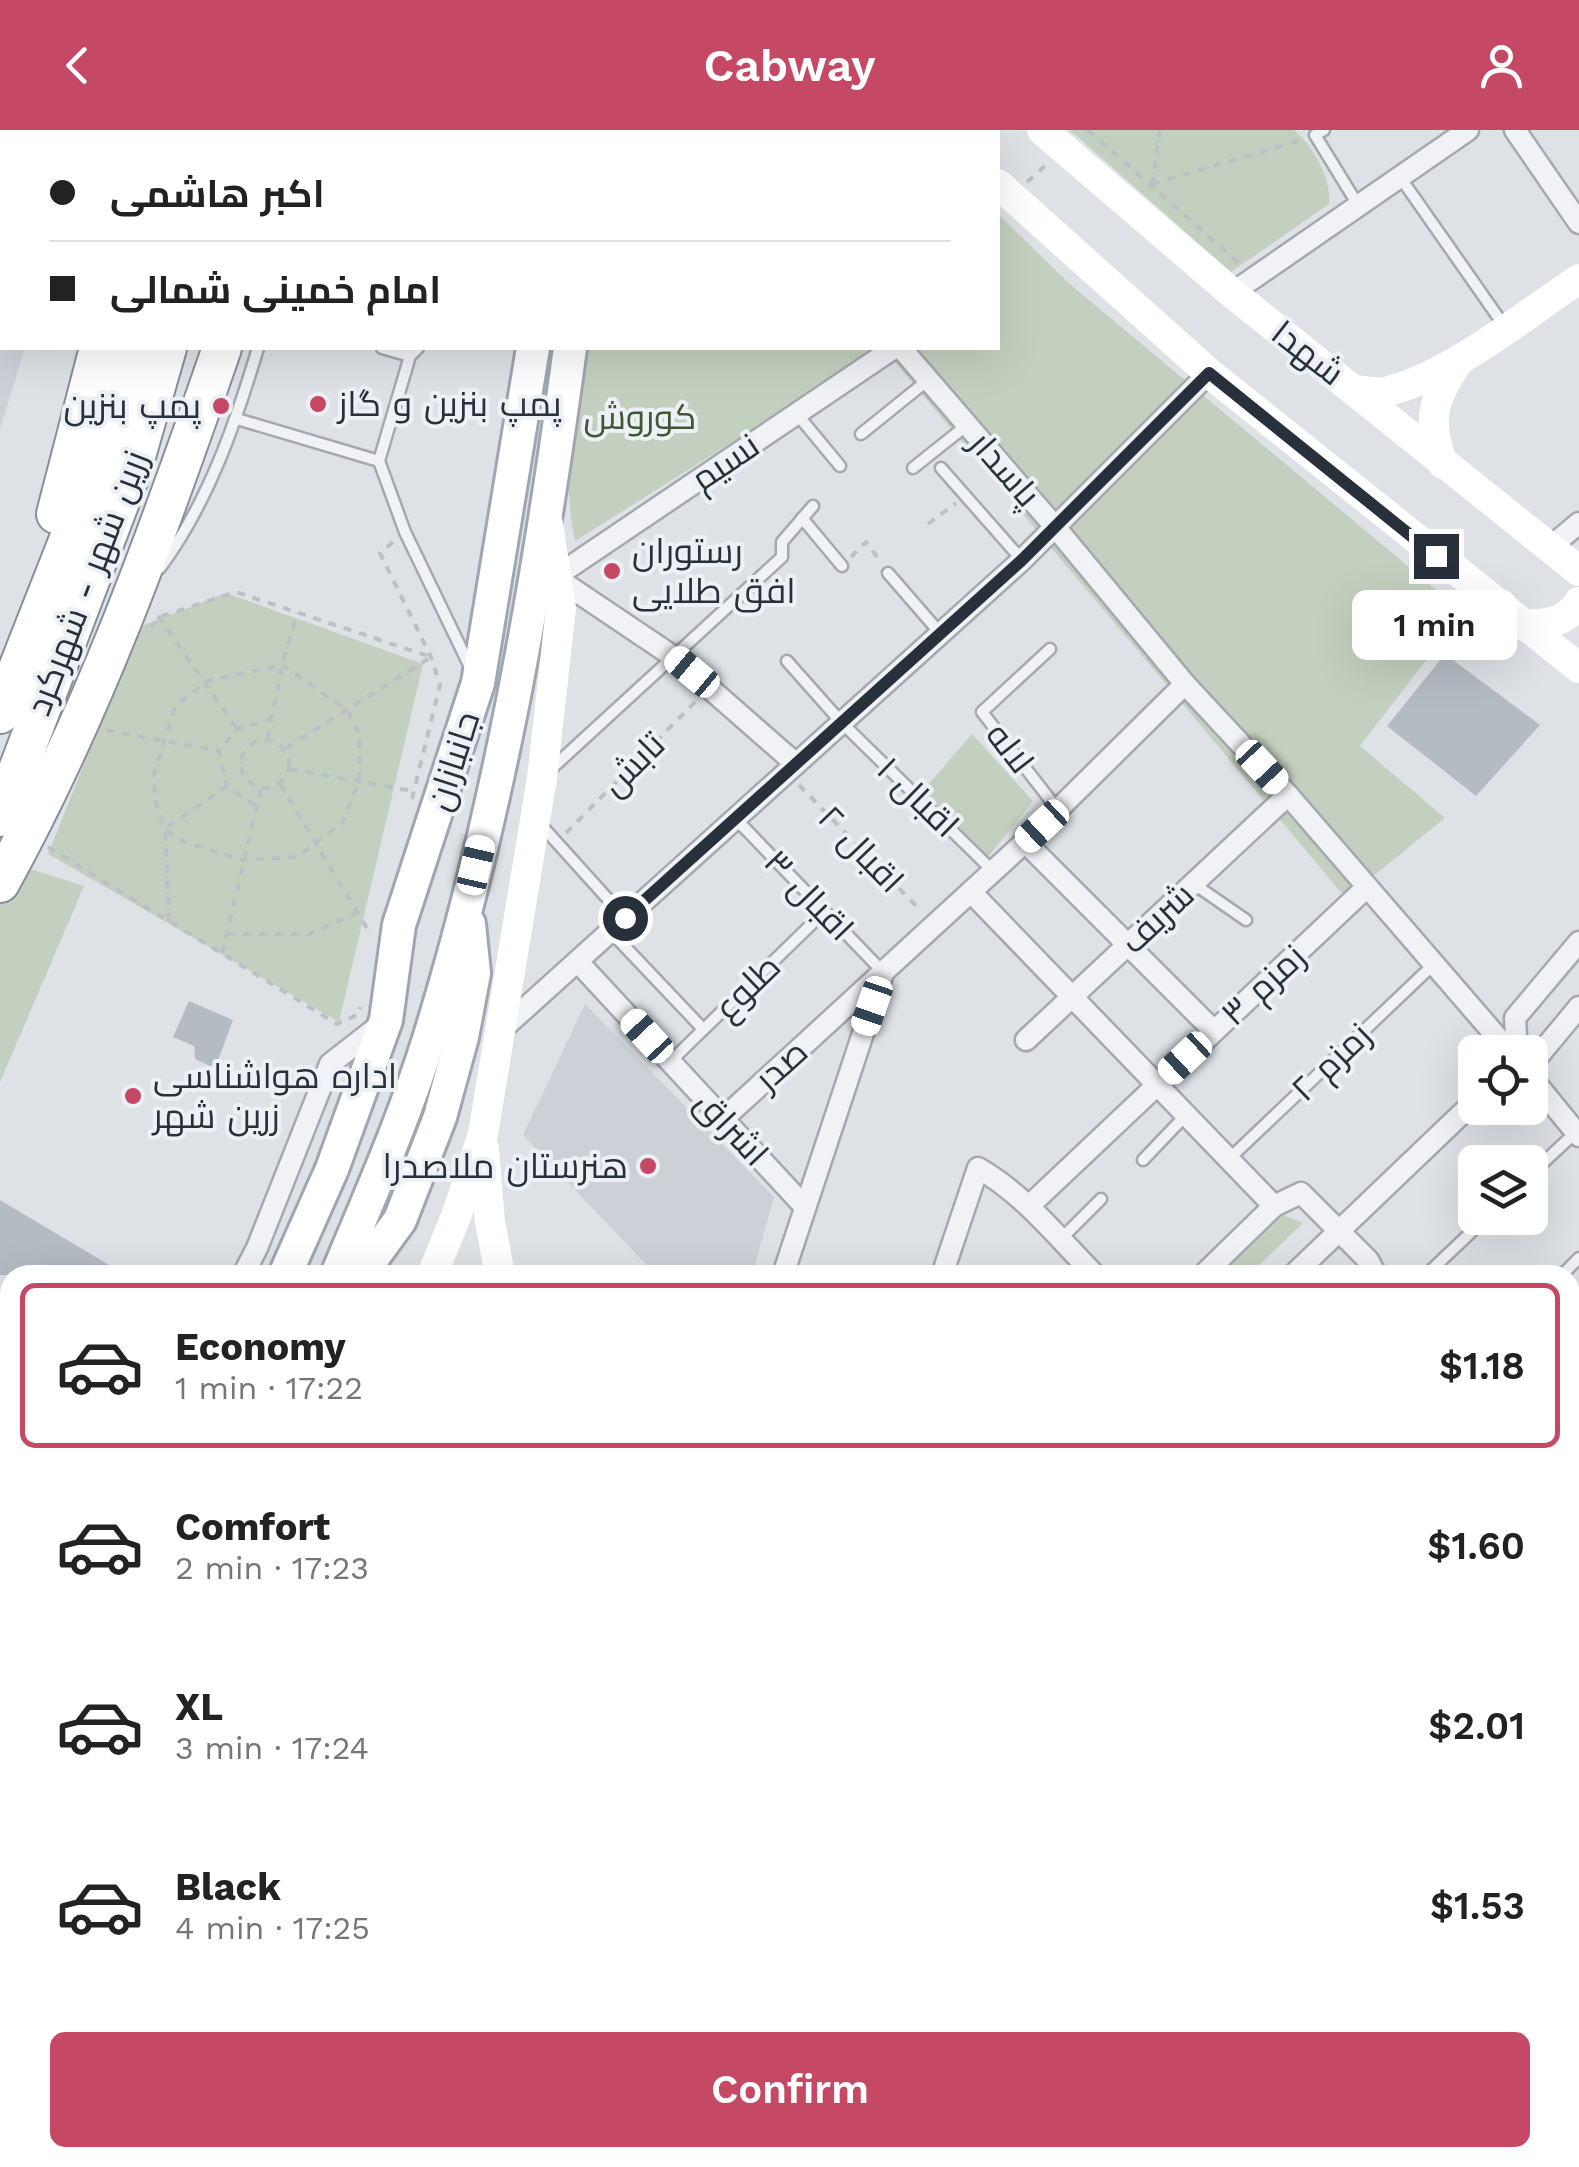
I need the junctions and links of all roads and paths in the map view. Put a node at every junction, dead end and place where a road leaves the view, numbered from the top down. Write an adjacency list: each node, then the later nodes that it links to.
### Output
1 (1088, 130): 8 (path)
2 (1160, 130): 8 (path)
3 (1468, 130): 7 (street)
4 (1515, 130): 12 (street)
5 (1045, 131): 11 (main road, شهدا)
6 (1320, 133): 8 (path); 10 (lane)
7 (1400, 176): 10 (street); 15 (lane)
8 (1152, 184): 11 (path); 14 (path)
9 (1001, 185): 27 (main road)
10 (1358, 206): 14 (street)
11 (1146, 220): 14 (main road, شهدا)
12 (1579, 224)
13 (1579, 279): 15 (main road)
14 (1244, 285): 29 (main road, شهدا)
15 (1506, 328): 26 (main road)
16 (99, 350): 66 (highway)
17 (132, 350): 66 (highway, زرین شهر - شهرکرد)
18 (167, 350): 88 (highway, زرین شهر - شهرکرد)
19 (221, 350): 53 (highway)
20 (257, 350): 31 (lane)
21 (533, 350): 63 (main road, جانبازان)
22 (570, 350): 39 (main road, جانبازان)
23 (894, 350): 30 (street, نسیم)
24 (899, 350): 28 (street, پاسدار)
25 (414, 352): 34 (lane)
26 (1460, 359): 29 (main road); 35 (main road)
27 (1209, 373): 43 (street); 54 (main road)
28 (928, 380): 32 (street, پاسدار); 33 (lane)
29 (1356, 390): 35 (main road, شهدا)
30 (797, 414): 36 (lane); 50 (street, نسیم)
31 (237, 418): 34 (lane); 49 (lane)
32 (967, 424): 37 (lane); 43 (street, پاسدار)
33 (861, 434)
34 (379, 461): 44 (lane)
35 (1442, 464): 47 (main road, شهدا)
36 (840, 466)
37 (913, 468)
38 (941, 468): 45 (lane)
39 (545, 502): 50 (main road); 102 (main road, جانبازان)
40 (812, 506): 41 (lane)
41 (802, 518): 46 (lane); 58 (lane)
42 (1579, 523): 47 (street)
43 (1056, 528): 45 (street); 64 (street, پاسدار)
44 (405, 532): 57 (path); 63 (lane)
45 (1022, 560): 55 (street)
46 (842, 566): 48 (path)
47 (1570, 567)
48 (888, 573): 55 (lane)
49 (154, 576): 53 (lane); 53 (path)
50 (556, 577): 58 (street); 78 (main road)
51 (1579, 602): 54 (main road)
52 (297, 613): 53 (path); 57 (path); 60 (path)
53 (145, 620): 62 (path); 98 (highway)
54 (1522, 625): 61 (main road)
55 (940, 634): 69 (street)
56 (1050, 649): 87 (lane, لاله)
57 (431, 657): 67 (path); 83 (path)
58 (674, 657): 65 (street); 78 (lane)
59 (787, 662): 69 (lane, اقبال ۱)
60 (282, 665): 62 (path); 67 (path); 68 (path)
61 (1579, 668)
62 (207, 681): 71 (path); 73 (path)
63 (478, 683): 83 (main road, جانبازان)
64 (1184, 684): 84 (street, پاسدار); 87 (street, صدر)
65 (710, 687): 76 (street); 92 (path, تابش)
66 (2, 709)
67 (347, 710): 74 (path); 79 (path)
68 (272, 719): 71 (path); 72 (path)
69 (842, 722): 76 (street); 97 (lane, اقبال ۱)
70 (102, 729): 73 (path)
71 (238, 729): 75 (path)
72 (268, 738): 74 (path); 82 (path)
73 (163, 740): 75 (path); 91 (path)
74 (286, 748): 77 (path)
75 (218, 751): 81 (path)
76 (792, 768): 89 (street); 109 (path, اقبال ۲)
77 (290, 769): 79 (path); 80 (path)
78 (542, 778): 90 (main road)
79 (359, 781): 83 (path); 94 (path)
80 (280, 784): 82 (path); 94 (path)
81 (226, 786): 85 (path); 91 (path)
82 (260, 789): 85 (path)
83 (428, 793): 86 (path); 120 (main road, جانبازان)
84 (1288, 795): 99 (street, شریف); 100 (street, پاسدار)
85 (256, 806): 96 (path)
86 (409, 810)
87 (1058, 810): 93 (street, صدر)
88 (0, 817)
89 (734, 818): 104 (lane, اقبال ۳); 108 (street)
90 (535, 819): 92 (lane); 122 (main road)
91 (165, 829): 96 (path); 106 (path)
92 (557, 842): 108 (lane)
93 (1025, 842): 97 (street, صدر); 112 (street)
94 (316, 843): 96 (path); 103 (path)
95 (51, 848): 106 (path)
96 (242, 860): 110 (path)
97 (994, 871): 101 (street, صدر)
98 (0, 883)
99 (1194, 884): 105 (lane); 112 (street, شریف)
100 (1367, 887): 115 (street, پاسدار); 123 (street, زمزم ۳)
101 (970, 892): 109 (street, صدر); 118 (street)
102 (466, 903): 148 (main road, جانبازان); 149 (main road)
103 (358, 912): 107 (path); 110 (path)
104 (824, 912): 116 (lane, اقبال ۳); 121 (lane, طلوع)
105 (1246, 920)
106 (169, 921): 113 (path)
107 (381, 924)
108 (618, 924): 114 (street); 121 (lane)
109 (935, 926): 116 (street, صدر)
110 (225, 934): 113 (path)
111 (1579, 942): 125 (street)
112 (1128, 945): 118 (street, شریف); 123 (street)
113 (222, 953): 117 (path)
114 (578, 962): 122 (street); 128 (street, اشراق)
115 (1434, 964): 124 (street, پاسدار); 138 (lane, زمزم ۲)
116 (884, 972): 133 (street, صدر); 140 (street)
117 (363, 996)
118 (1072, 998): 126 (street, شریف); 129 (street)
119 (1579, 1007): 127 (street)
120 (386, 1020): 146 (street); 147 (main road, جانبازان)
121 (703, 1030): 128 (lane, طلوع)
122 (500, 1031): 134 (main road)
123 (1214, 1031): 129 (street, زمزم ۳)
124 (1499, 1035)
125 (1514, 1035)
126 (1026, 1040)
127 (1548, 1044)
128 (670, 1062): 133 (street, اشراق)
129 (1156, 1084): 131 (street); 141 (street, زمزم ۳)
130 (1548, 1098): 135 (street)
131 (1185, 1116): 137 (lane); 138 (street)
132 (1458, 1117): 143 (street)
133 (724, 1118): 140 (street, اشراق)
134 (483, 1134): 150 (main road); 151 (main road)
135 (1577, 1134): 136 (lane)
136 (1548, 1159)
137 (1143, 1160)
138 (1228, 1160): 142 (street)
139 (1101, 1199): 145 (lane)
140 (804, 1206): 152 (street)
141 (1029, 1206): 145 (street); 153 (street)
142 (1274, 1206): 143 (street); 155 (street)
143 (1338, 1232): 156 (street); 157 (street)
144 (1468, 1235): 158 (lane)
145 (1062, 1238): 154 (street)
146 (248, 1265)
147 (290, 1265)
148 (341, 1265)
149 (367, 1265)
150 (436, 1265)
151 (498, 1265)
152 (785, 1265)
153 (945, 1265)
154 (1078, 1265)
155 (1213, 1265)
156 (1304, 1265)
157 (1371, 1265)
158 (1437, 1265)

